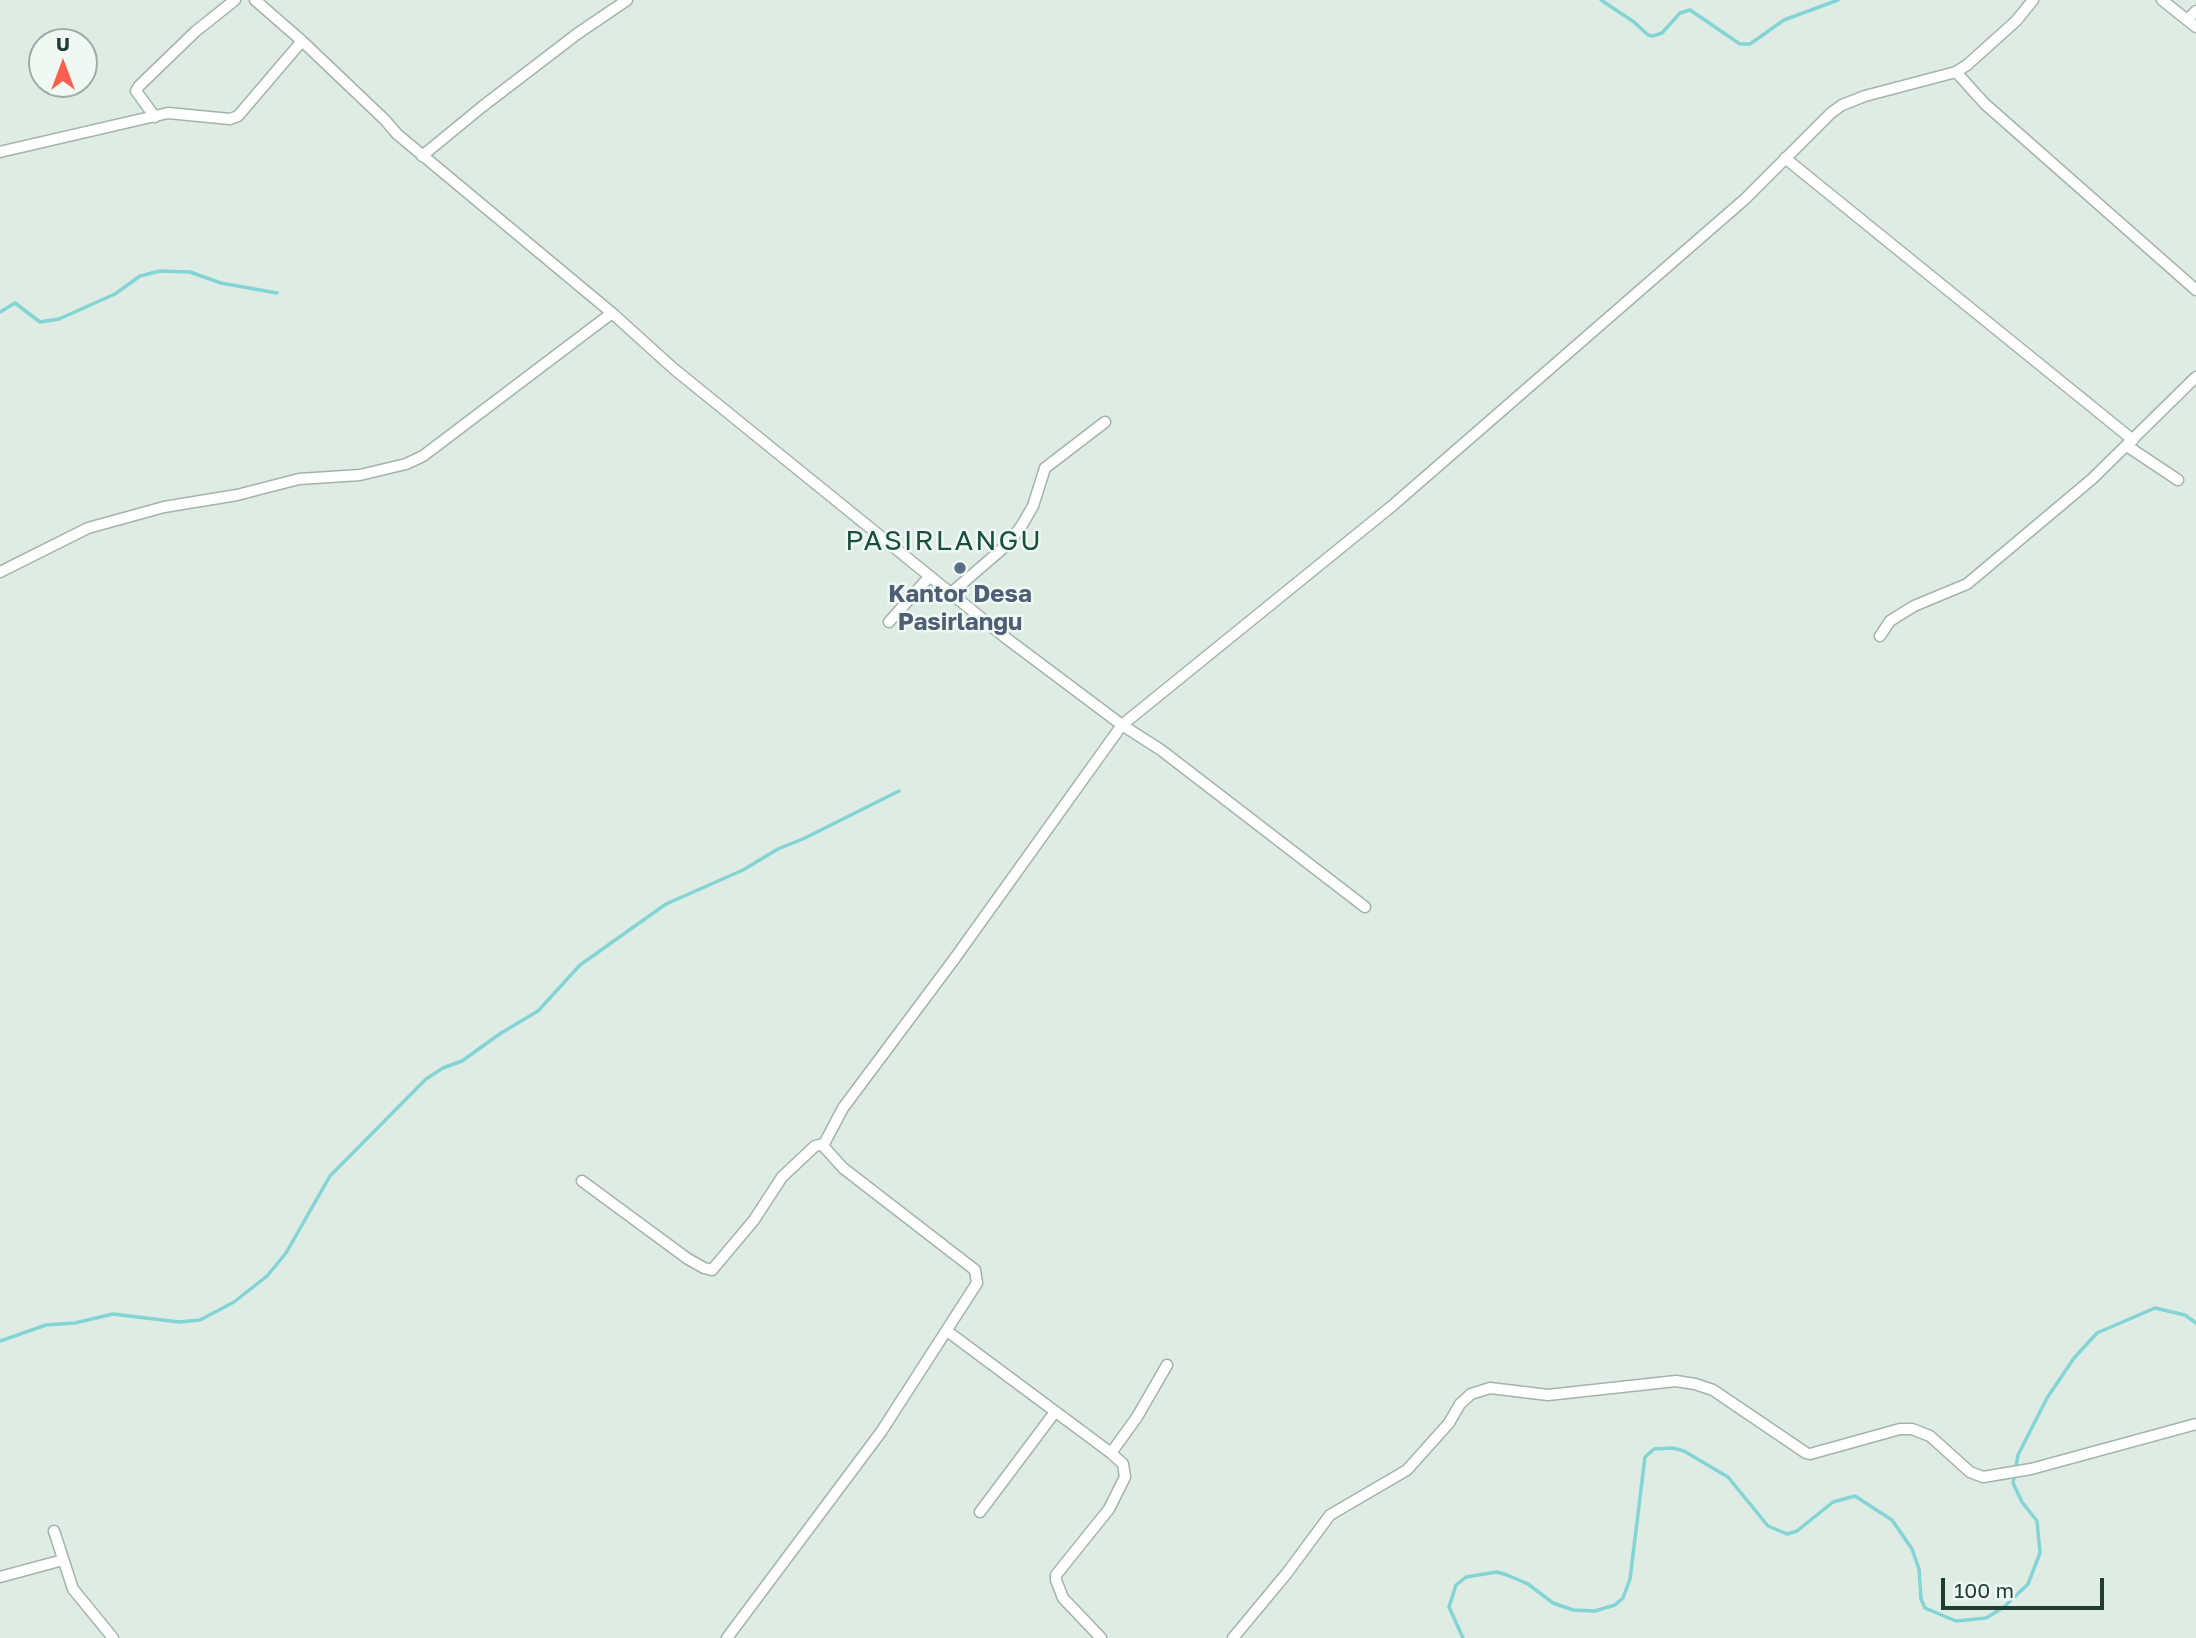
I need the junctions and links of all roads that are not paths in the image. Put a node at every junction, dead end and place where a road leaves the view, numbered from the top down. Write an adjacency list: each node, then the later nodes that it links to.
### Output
1 (235, 0): 10 (street)
2 (255, 0): 8 (street)
3 (625, 0): 12 (street)
4 (2033, 0): 9 (street)
5 (2162, 0): 7 (street)
6 (2196, 11): 7 (street)
7 (2192, 23)
8 (302, 41): 10 (street); 12 (street)
9 (1956, 72): 13 (street); 14 (street)
10 (155, 117): 11 (street)
11 (0, 152)
12 (422, 156): 15 (street)
13 (1785, 158): 18 (street); 25 (street)
14 (2196, 290)
15 (612, 313): 20 (street); 21 (street)
16 (2196, 377): 18 (street)
17 (1105, 422): 22 (street)
18 (2130, 443): 19 (street); 24 (street)
19 (2178, 480)
20 (0, 572)
21 (929, 577): 22 (street); 23 (street)
22 (950, 594): 25 (street)
23 (889, 622)
24 (1880, 636)
25 (1122, 725): 26 (street); 27 (street)
26 (1365, 907)
27 (824, 1144): 28 (street); 29 (street)
28 (582, 1181)
29 (947, 1331): 31 (street); 39 (street)
30 (1167, 1365): 33 (street)
31 (1055, 1412): 33 (street); 34 (street)
32 (2196, 1424): 41 (street)
33 (1111, 1452): 40 (street)
34 (980, 1512)
35 (54, 1531): 36 (street)
36 (63, 1560): 37 (street); 38 (street)
37 (0, 1577)
38 (113, 1638)
39 (727, 1638)
40 (1101, 1638)
41 (1233, 1638)

